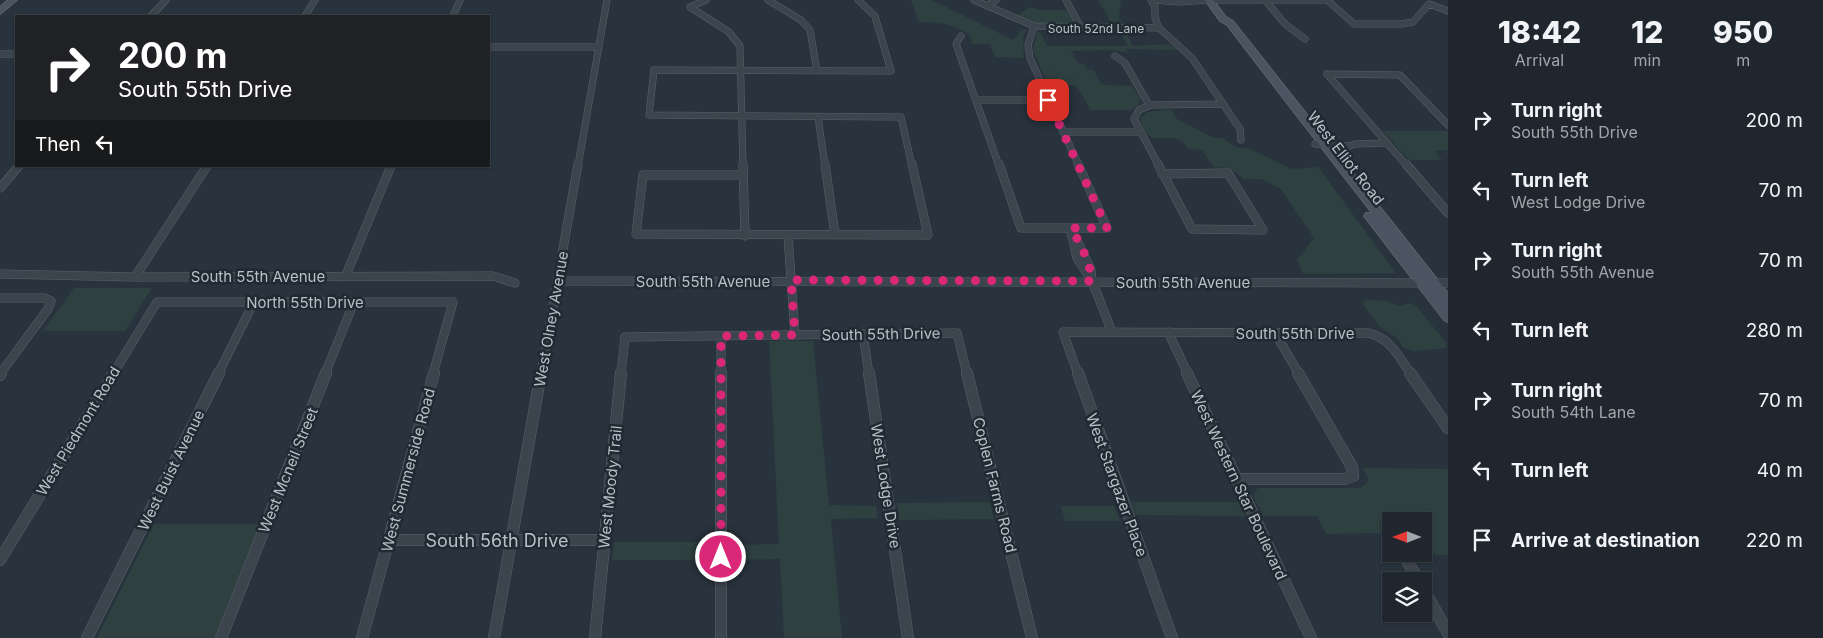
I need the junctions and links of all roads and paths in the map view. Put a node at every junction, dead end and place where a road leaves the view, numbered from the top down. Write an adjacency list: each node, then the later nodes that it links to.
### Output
1 (13, 0): 19 (main road)
2 (166, 0): 21 (street)
3 (315, 0): 22 (street)
4 (460, 0): 23 (street)
5 (607, 0): 30 (street, West Olney Avenue)
6 (706, 0): 34 (street)
7 (768, 0): 35 (street)
8 (858, 0): 35 (street)
9 (974, 0): 18 (street)
10 (996, 0): 18 (street)
11 (1066, 0): 25 (street)
12 (1153, 0): 13 (street); 26 (street)
13 (1169, 0): 14 (street)
14 (1208, 0): 15 (street); 48 (main road, West Elliot Road)
15 (1265, 0): 16 (street); 28 (street)
16 (1328, 0): 17 (street)
17 (1431, 2): 20 (street)
18 (986, 6): 24 (street)
19 (0, 11)
20 (1448, 11)
21 (152, 15)
22 (306, 15)
23 (454, 15)
24 (1034, 26): 25 (street, South 52nd Lane); 38 (street)
25 (1081, 28): 26 (street, South 52nd Lane)
26 (1159, 28): 39 (street)
27 (961, 36): 37 (street)
28 (1304, 39)
29 (490, 46): 30 (street)
30 (599, 46): 66 (street, West Olney Avenue)
31 (0, 54): 32 (street)
32 (15, 54)
33 (1115, 56): 40 (street)
34 (741, 71): 35 (street); 41 (street); 41 (street)
35 (817, 71)
36 (1328, 74): 43 (street); 47 (street)
37 (976, 100): 38 (street); 56 (street)
38 (1048, 100): 44 (street)
39 (1223, 104): 40 (street); 46 (street)
40 (1149, 105): 45 (street)
41 (742, 116): 42 (street); 53 (street)
42 (818, 117): 59 (street); 59 (street)
43 (1448, 125)
44 (1063, 132): 45 (street); 56 (street)
45 (1140, 132): 52 (street)
46 (1241, 140)
47 (1387, 143): 48 (street); 55 (street)
48 (1319, 144): 69 (main road, West Elliot Road)
49 (18, 167): 54 (street)
50 (206, 167): 64 (street)
51 (391, 167): 63 (street)
52 (1162, 174): 57 (street); 58 (street)
53 (743, 175): 60 (street); 60 (street)
54 (0, 188)
55 (1448, 213)
56 (1071, 228): 67 (street)
57 (1192, 230): 58 (street)
58 (1263, 230)
59 (835, 235): 61 (street)
60 (745, 236): 61 (street)
61 (788, 236): 65 (street)
62 (0, 274): 64 (street, South 55th Avenue)
63 (346, 276): 64 (street, South 55th Avenue); 68 (street, South 55th Avenue)
64 (135, 277)
65 (791, 280): 66 (street, South 55th Avenue); 67 (street, South 55th Avenue); 84 (street)
66 (558, 281): 91 (street, West Olney Avenue)
67 (1092, 281): 69 (street, South 55th Avenue); 79 (street)
68 (515, 283)
69 (1428, 283): 70 (street, South 55th Avenue); 76 (main road, West Elliot Road); 77 (main road, West Elliot Road)
70 (1448, 283)
71 (0, 298): 87 (street)
72 (156, 302): 73 (street, North 55th Drive); 93 (street, West Piedmont Road)
73 (254, 302): 74 (street, North 55th Drive); 97 (street, West Buist Avenue)
74 (354, 302): 75 (street, North 55th Drive); 98 (street, West Mcneil Street)
75 (454, 302): 90 (street, West Summerside Road)
76 (1448, 302)
77 (1448, 317)
78 (1063, 332): 79 (street, South 55th Drive); 105 (street, West Stargazer Place)
79 (1112, 332): 80 (street, South 55th Drive)
80 (1168, 332): 82 (street, South 55th Drive); 89 (street, West Western Star Boulevard)
81 (958, 333): 83 (street, South 55th Drive); 104 (street, Coplen Farms Road)
82 (1275, 333): 88 (street, South 55th Drive); 89 (street)
83 (863, 334): 84 (street, South 55th Drive); 103 (street, West Lodge Drive)
84 (795, 335): 85 (street, South 55th Drive)
85 (721, 336): 86 (street, South 55th Drive); 102 (street)
86 (625, 337): 92 (street, West Moody Trail)
87 (0, 375)
88 (1448, 428)
89 (1236, 479): 106 (street, West Western Star Boulevard)
90 (388, 540): 91 (street, South 56th Drive); 99 (street, West Summerside Road)
91 (511, 540): 92 (street, South 56th Drive); 100 (street, West Olney Avenue)
92 (605, 540): 101 (street, West Moody Trail)
93 (4, 548): 94 (street, West Piedmont Road)
94 (0, 560)
95 (1432, 604): 96 (street)
96 (1448, 632)
97 (87, 638)
98 (221, 638)
99 (362, 638)
100 (494, 638)
101 (596, 638)
102 (721, 638)
103 (908, 638)
104 (1032, 638)
105 (1172, 638)
106 (1311, 638)

